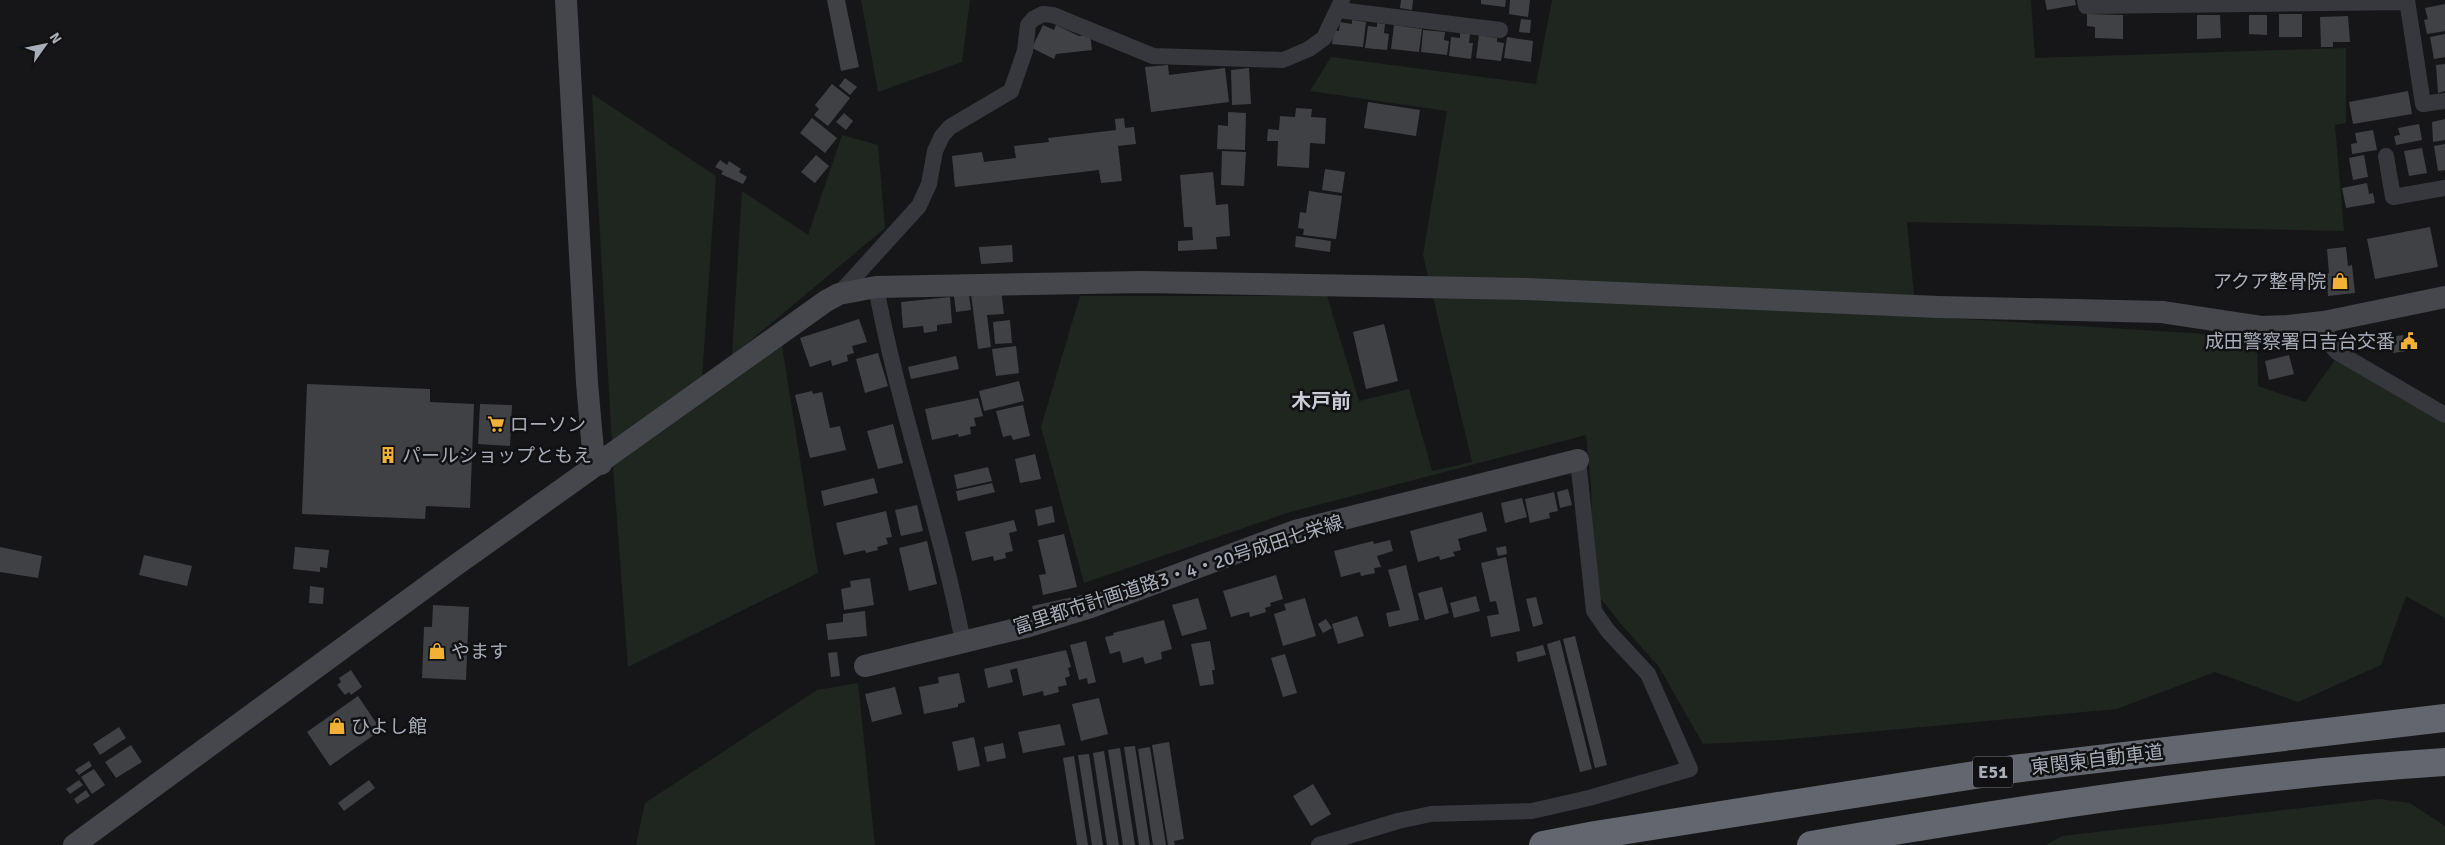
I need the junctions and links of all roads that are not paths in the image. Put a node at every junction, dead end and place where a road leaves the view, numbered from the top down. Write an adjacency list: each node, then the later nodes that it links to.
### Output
1 (566, 0): 15 (street)
2 (2085, 0): 3 (street)
3 (2407, 1): 6 (street)
4 (1340, 5): 5 (street); 10 (street)
5 (1500, 30)
6 (2445, 101)
7 (2386, 156): 8 (street)
8 (2445, 188)
9 (876, 287): 10 (street); 12 (street); 16 (street)
10 (839, 294): 15 (street)
11 (2445, 297): 12 (street)
12 (2324, 322): 13 (street)
13 (2445, 415)
14 (1578, 460): 16 (street, 富里都市計画道路3・4・20号成田七栄線); 21 (street)
15 (601, 464): 20 (street)
16 (963, 642): 17 (street, 富里都市計画道路3・4・20号成田七栄線)
17 (865, 666)
18 (2445, 718): 22 (highway, 東関東自動車道 / E51)
19 (2445, 762): 23 (highway, E51)
20 (74, 845)
21 (1319, 845)
22 (1543, 845)
23 (1811, 845)

